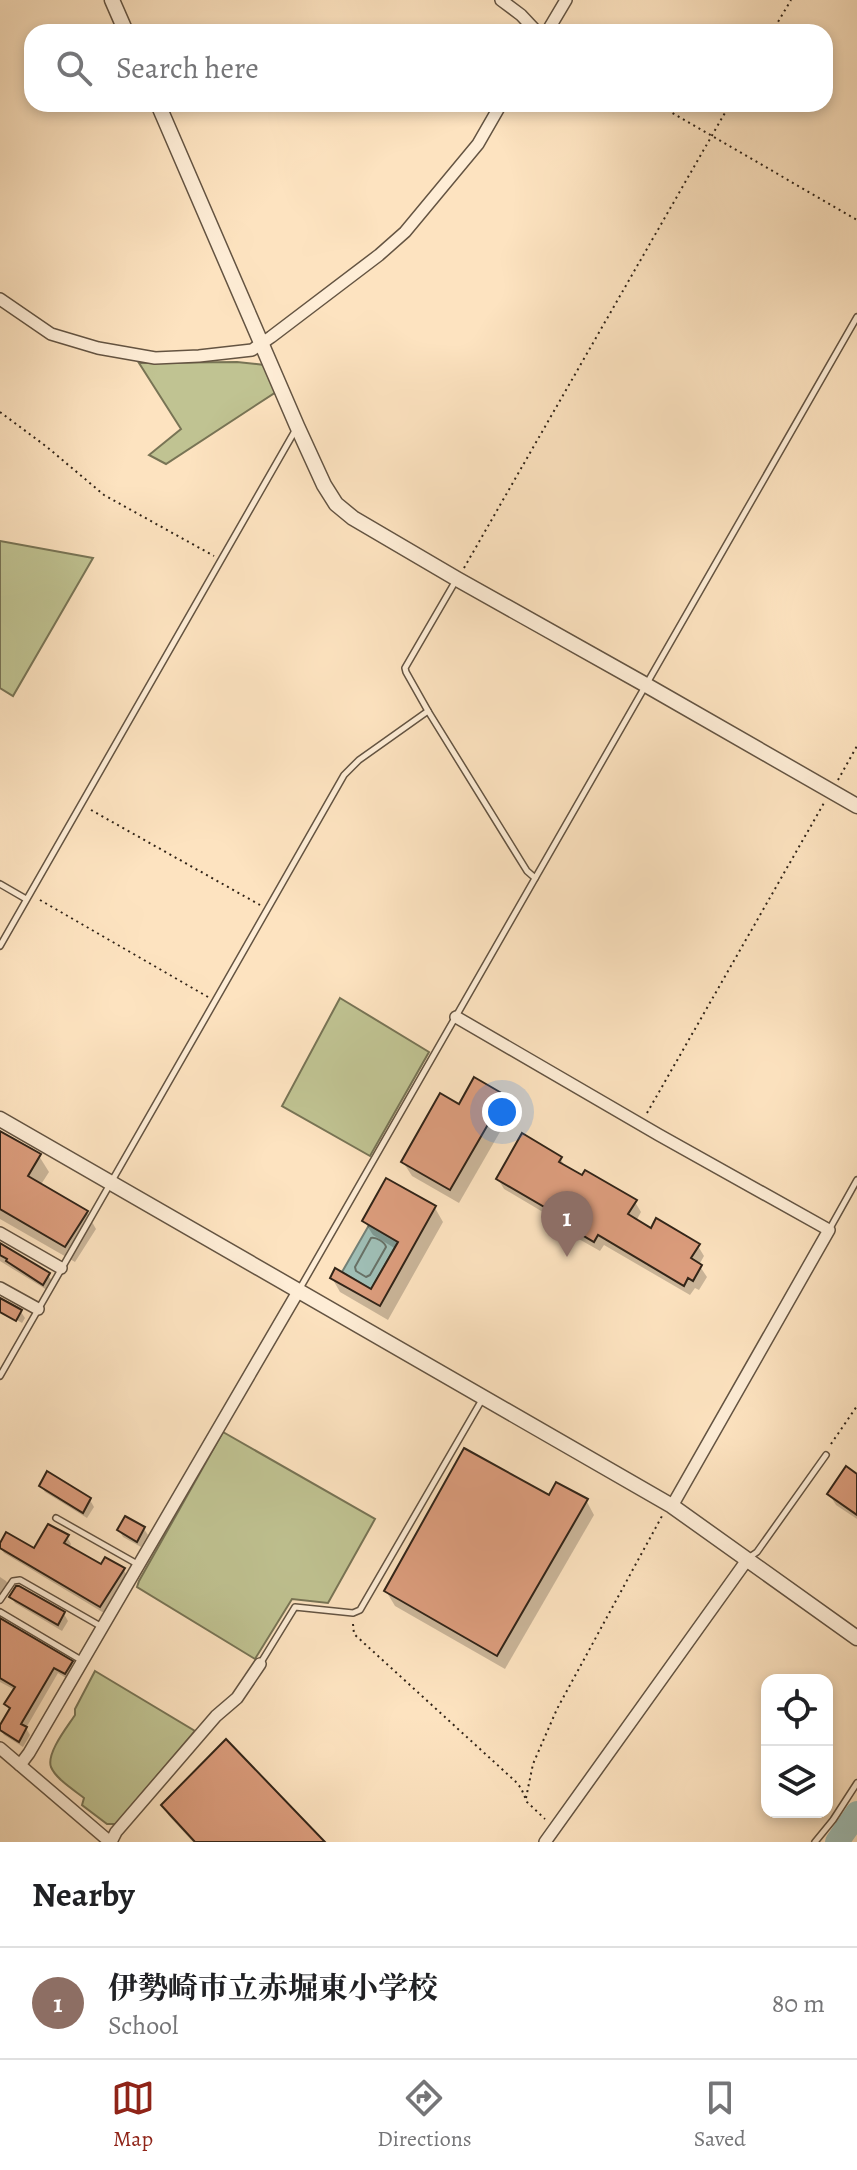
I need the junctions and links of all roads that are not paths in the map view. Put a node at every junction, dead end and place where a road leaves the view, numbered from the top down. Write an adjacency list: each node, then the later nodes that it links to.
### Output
1 (112, 0): 4 (street)
2 (501, 0): 5 (street)
3 (566, 0): 6 (street)
4 (122, 24)
5 (529, 24)
6 (552, 24)
7 (161, 112): 11 (street)
8 (496, 112): 11 (street)
9 (0, 299): 11 (street)
10 (857, 317): 14 (lane)
11 (261, 344): 12 (street)
12 (297, 426): 13 (street); 19 (lane)
13 (457, 579): 14 (street); 15 (lane)
14 (646, 685): 16 (street); 17 (lane)
15 (428, 711): 17 (lane); 24 (lane)
16 (857, 806)
17 (535, 878): 21 (lane)
18 (0, 884): 19 (lane)
19 (28, 897): 20 (lane)
20 (0, 946)
21 (456, 1017): 25 (street); 29 (lane)
22 (0, 1119): 24 (street)
23 (857, 1180): 25 (lane)
24 (112, 1184): 27 (lane); 29 (street)
25 (829, 1230): 34 (street)
26 (0, 1233): 27 (street)
27 (61, 1268): 30 (lane)
28 (0, 1288): 30 (street)
29 (299, 1290): 32 (street); 37 (street)
30 (38, 1309): 31 (lane)
31 (0, 1376)
32 (483, 1397): 34 (street); 43 (lane)
33 (826, 1455): 36 (lane)
34 (672, 1506): 36 (street)
35 (56, 1518): 37 (lane)
36 (747, 1560): 41 (street); 48 (street)
37 (139, 1565): 40 (street)
38 (0, 1600): 40 (lane)
39 (0, 1612): 42 (lane)
40 (103, 1627): 42 (street)
41 (857, 1638)
42 (83, 1661): 45 (street)
43 (260, 1664): 47 (street)
44 (0, 1748): 45 (street)
45 (20, 1765): 47 (street)
46 (857, 1783): 49 (lane)
47 (110, 1842)
48 (545, 1842)
49 (815, 1842)

